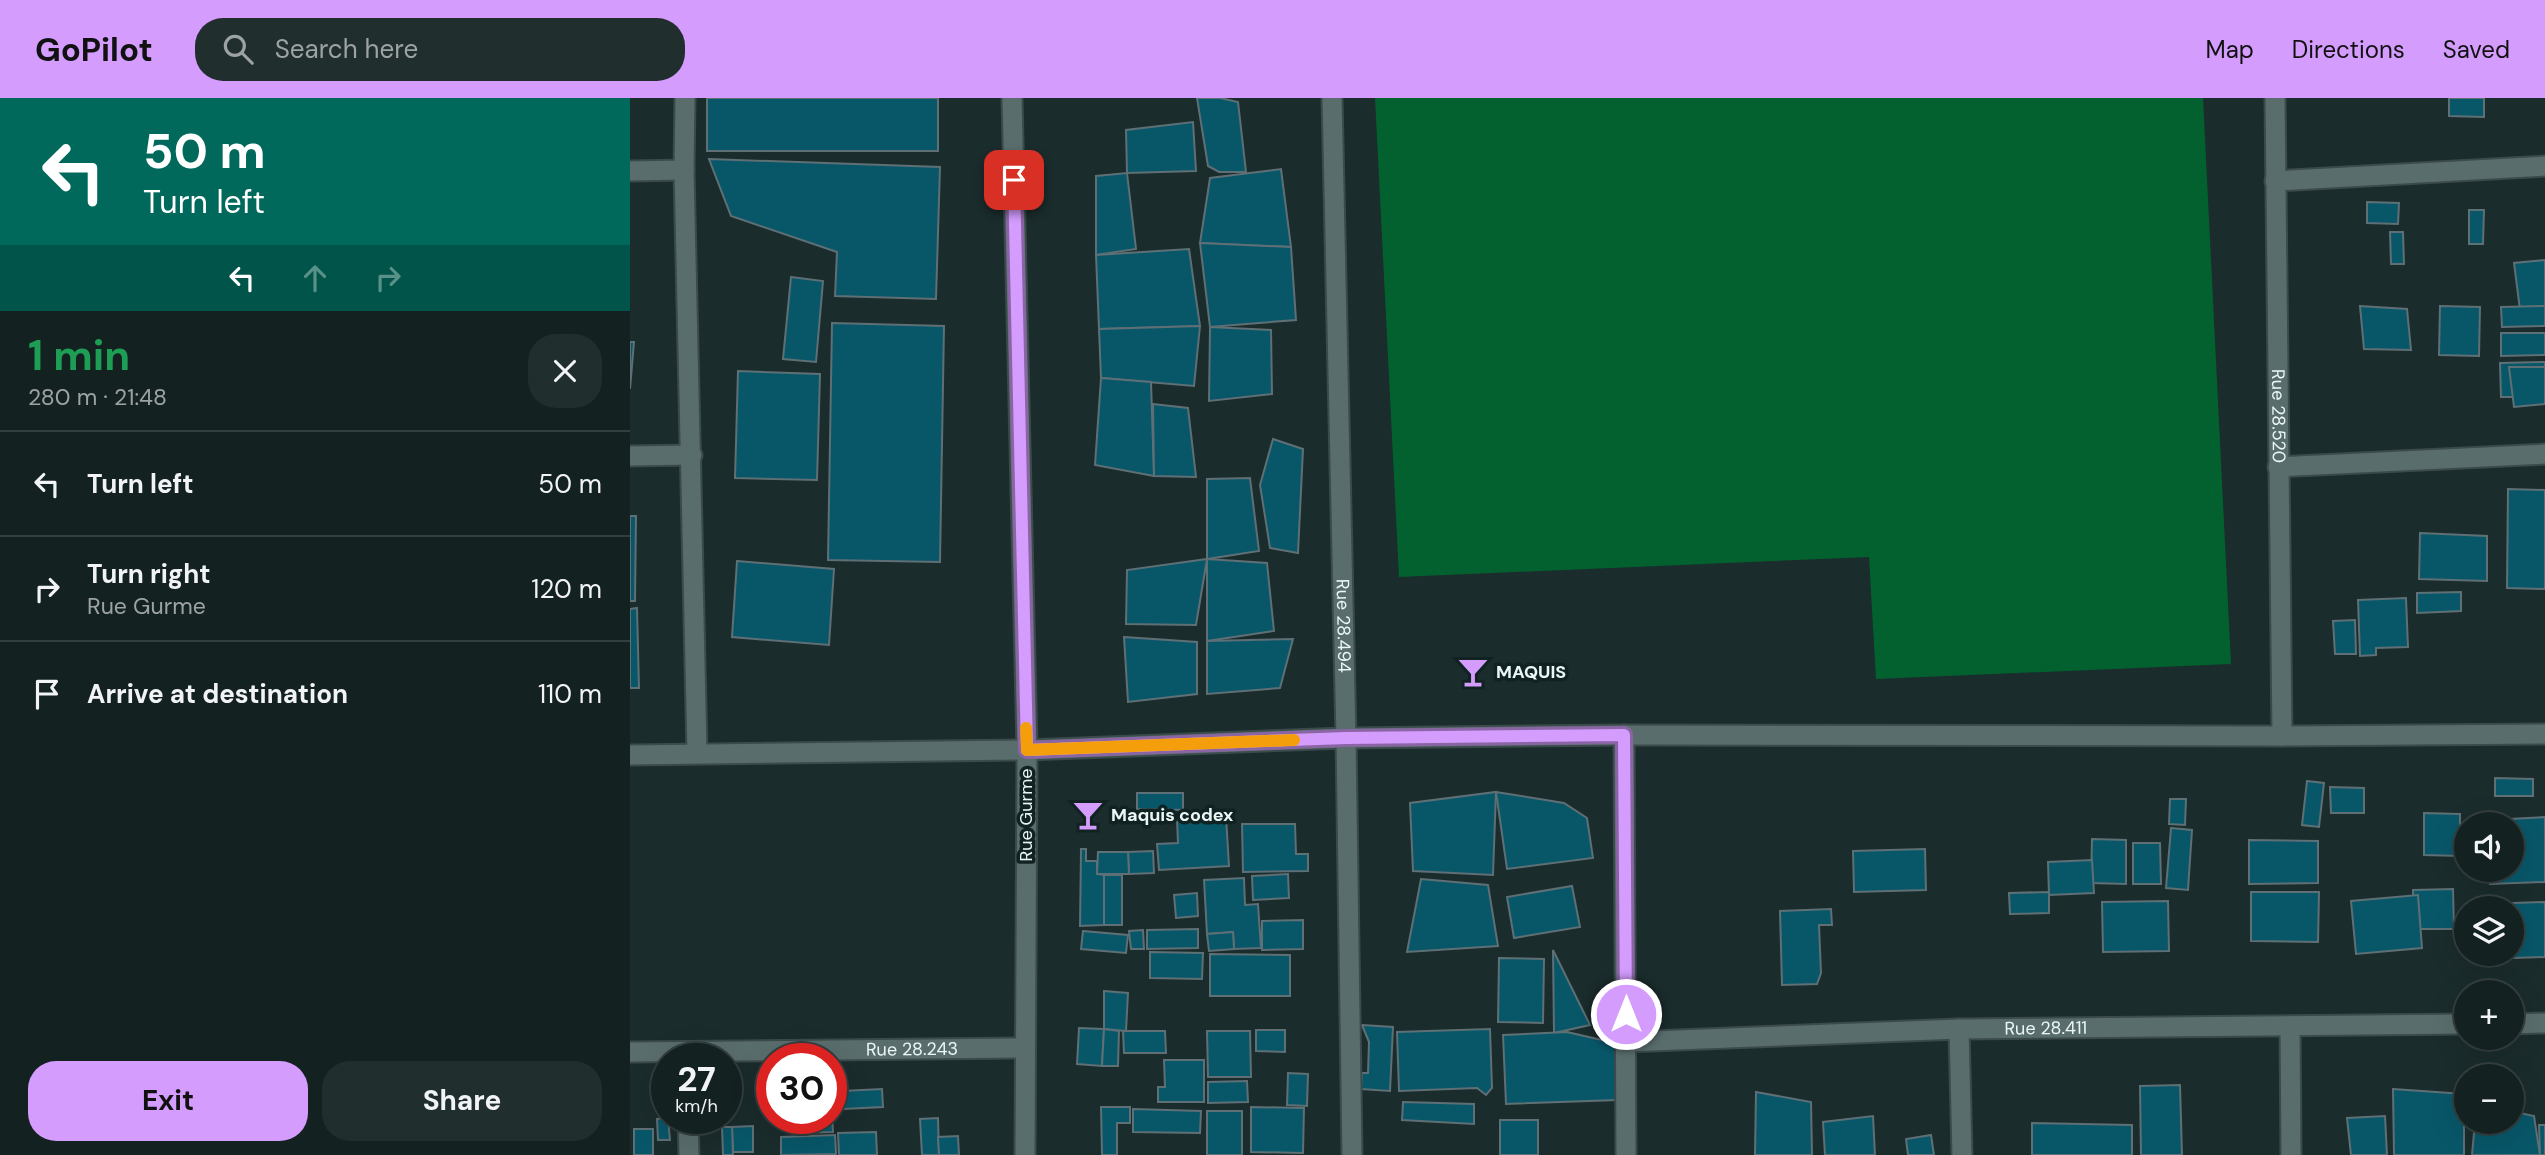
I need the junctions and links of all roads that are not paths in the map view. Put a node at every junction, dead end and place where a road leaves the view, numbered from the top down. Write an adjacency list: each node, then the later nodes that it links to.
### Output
1 (685, 98): 6 (street)
2 (1012, 98): 17 (street, Rue Gurme)
3 (1332, 98): 16 (street, Rue 28.494)
4 (2275, 98): 8 (street, Rue 28.520)
5 (2545, 166): 8 (street)
6 (684, 170): 7 (street); 10 (street)
7 (630, 171)
8 (2275, 181): 12 (street, Rue 28.520)
9 (2545, 454): 12 (street)
10 (692, 455): 11 (street); 18 (street)
11 (630, 456)
12 (2278, 467): 15 (street, Rue 28.520)
13 (2545, 733): 15 (street)
14 (1624, 735): 15 (street); 16 (street); 25 (street)
15 (2282, 736)
16 (1346, 738): 17 (street); 33 (street, Rue 28.494)
17 (1027, 750): 18 (street); 26 (street, Rue Gurme)
18 (698, 753): 19 (street)
19 (630, 755)
20 (2545, 1023): 22 (street)
21 (2454, 1024): 23 (street, Rue 28.411)
22 (2524, 1024)
23 (2290, 1026): 24 (street, Rue 28.411); 36 (street)
24 (1959, 1030): 25 (street, Rue 28.411); 35 (street)
25 (1626, 1042): 34 (street)
26 (1025, 1048): 29 (street, Rue 28.243); 32 (street, Rue Gurme)
27 (630, 1052): 28 (street, Rue 28.243)
28 (651, 1053)
29 (742, 1054)
30 (688, 1134): 31 (street)
31 (689, 1155)
32 (1025, 1155)
33 (1352, 1155)
34 (1626, 1155)
35 (1962, 1155)
36 (2291, 1155)

